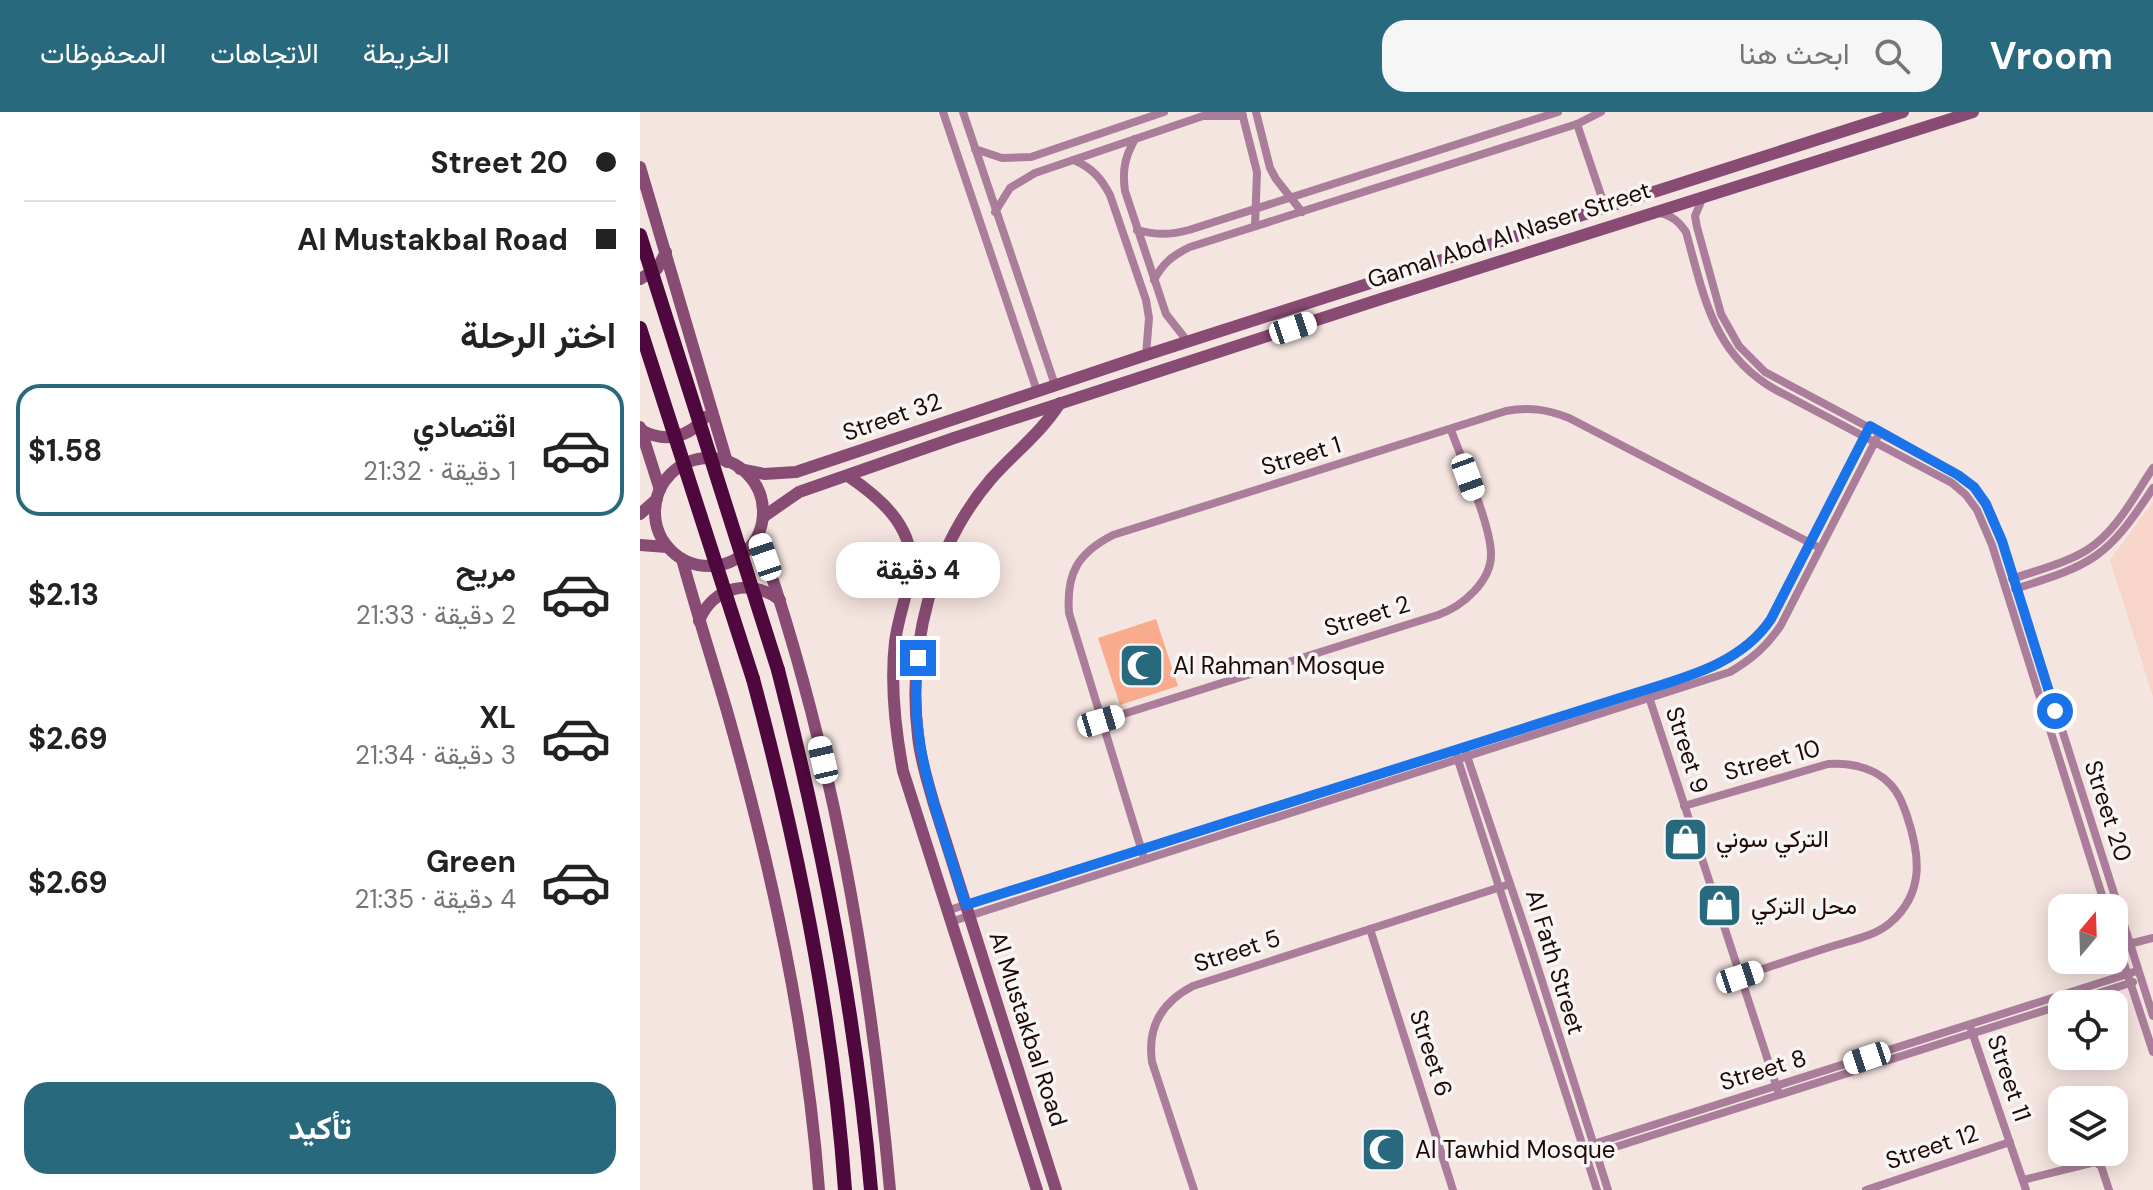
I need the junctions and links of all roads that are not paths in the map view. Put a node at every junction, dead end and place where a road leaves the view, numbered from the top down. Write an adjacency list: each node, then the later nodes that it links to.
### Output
1 (943, 112): 45 (street)
2 (963, 112): 14 (street)
3 (1164, 112): 15 (street)
4 (1256, 112): 18 (street)
5 (1558, 112): 24 (street)
6 (1601, 112): 12 (street)
7 (1901, 112): 11 (main road, Gamal Abd Al Naser Street)
8 (1973, 112): 23 (main road, Gamal Abd Al Naser Street)
9 (1205, 114): 10 (street); 13 (street)
10 (1242, 114): 19 (street)
11 (1882, 115): 25 (main road, Gamal Abd Al Naser Street)
12 (1577, 124): 25 (street); 27 (street)
13 (1135, 139): 16 (street); 21 (street)
14 (975, 149): 15 (street); 29 (street)
15 (1031, 157): 20 (street)
16 (1074, 159): 20 (street); 22 (street)
17 (640, 167): 33 (main road)
18 (1270, 168): 19 (street); 24 (street)
19 (1257, 172): 26 (street)
20 (1035, 173): 29 (street)
21 (1125, 191): 22 (street); 31 (street)
22 (1110, 195): 40 (street)
23 (1703, 197): 28 (main road, Gamal Abd Al Naser Street); 48 (street, Street 20)
24 (1291, 198): 26 (street); 27 (street)
25 (1605, 207): 34 (main road, Gamal Abd Al Naser Street)
26 (1256, 209): 30 (street); 31 (street)
27 (1302, 212): 30 (street)
28 (1655, 212): 36 (main road, Gamal Abd Al Naser Street); 52 (street, Street 20)
29 (995, 213): 44 (street)
30 (1255, 226): 38 (street)
31 (1137, 230): 38 (street)
32 (640, 235): 108 (highway, bridge)
33 (666, 252): 37 (main road); 47 (main road)
34 (1462, 254): 35 (main road, Gamal Abd Al Naser Street); 36 (main road)
35 (1423, 267): 39 (main road); 42 (main road, Gamal Abd Al Naser Street)
36 (1467, 274): 39 (main road, Gamal Abd Al Naser Street)
37 (640, 279)
38 (1155, 284): 40 (street); 42 (street)
39 (1431, 285): 46 (main road, Gamal Abd Al Naser Street)
40 (1143, 291): 43 (street)
41 (640, 328): 107 (highway, bridge)
42 (1188, 342): 43 (main road, Gamal Abd Al Naser Street)
43 (1146, 355): 44 (main road, Gamal Abd Al Naser Street)
44 (1055, 385): 45 (main road, Street 32)
45 (1037, 391): 57 (main road, Street 32)
46 (1060, 403): 58 (main road, Street 32); 88 (main road, Al Mustakbal Road)
47 (710, 404): 49 (main road); 54 (main road)
48 (1870, 426): 51 (street, Street 20); 52 (street)
49 (640, 429): 61 (main road)
50 (1451, 430): 65 (street, Street 1); 78 (street, Street 1); 78 (street, Street 2)
51 (1880, 432): 53 (street); 70 (street, Street 20)
52 (1865, 436): 53 (street, Street 20); 65 (street)
53 (1875, 441): 68 (street); 71 (street, Street 20)
54 (727, 462): 56 (main road); 61 (main road)
55 (2153, 468): 70 (street)
56 (740, 469): 57 (main road, Street 32); 63 (main road)
57 (796, 472): 60 (main road)
58 (848, 476): 60 (main road, Street 32); 89 (main road, Al Mustakbal Road)
59 (2153, 488): 72 (street)
60 (799, 492): 63 (main road, Street 32)
61 (658, 494): 62 (main road); 67 (main road)
62 (640, 514)
63 (763, 517): 64 (main road)
64 (758, 536): 69 (main road); 74 (main road)
65 (1811, 543): 68 (street, Street 1); 76 (street)
66 (640, 545): 67 (main road)
67 (667, 547): 69 (main road)
68 (1820, 548): 77 (street)
69 (682, 559): 75 (main road)
70 (2014, 578): 71 (street); 72 (street, Street 20)
71 (2003, 582): 73 (street, Street 20)
72 (2017, 588): 73 (street); 92 (street, Street 20)
73 (2007, 592): 87 (street, Street 20)
74 (780, 600): 75 (main road); 109 (main road)
75 (699, 621): 106 (main road)
76 (1647, 689): 77 (street, Street 9); 79 (street)
77 (1650, 699): 81 (street); 83 (street, Street 9)
78 (1101, 721): 84 (street, Street 1)
79 (1464, 746): 80 (street); 81 (street, Al Fath Street)
80 (1454, 749): 82 (street, Al Fath Street); 84 (street)
81 (1467, 756): 82 (street); 85 (street, Al Fath Street)
82 (1458, 760): 84 (street); 86 (street, Al Fath Street)
83 (1684, 806): 95 (street, Street 9); 95 (street, Street 10)
84 (1143, 854): 88 (street)
85 (1510, 884): 86 (street, Street 5); 104 (street, Al Fath Street)
86 (1500, 888): 90 (street, Street 5); 104 (street, Al Fath Street)
87 (2102, 894)
88 (968, 910): 89 (street); 111 (main road, Al Mustakbal Road)
89 (948, 917): 110 (main road, Al Mustakbal Road)
90 (1370, 929): 112 (street, Street 5); 113 (street, Street 6)
91 (2153, 938): 92 (street)
92 (2129, 944): 94 (street, Street 20)
93 (2127, 974): 96 (street)
94 (2139, 975): 96 (street, Street 8); 99 (street, Street 20)
95 (1740, 977): 102 (street, Street 9)
96 (2128, 978): 97 (street, Street 8); 100 (street, Street 8); 101 (street)
97 (2098, 990)
98 (2048, 1008): 100 (street, Street 8)
99 (2153, 1016)
100 (1971, 1029): 102 (street, Street 8); 103 (street, Street 11)
101 (2153, 1052)
102 (1778, 1091): 104 (street, Street 8)
103 (2010, 1142): 105 (street, Street 11); 116 (street, Street 12)
104 (1590, 1150): 114 (street, Al Fath Street); 115 (street, Al Fath Street)
105 (2023, 1180): 117 (street, Street 11); 118 (street)
106 (819, 1190)
107 (845, 1190)
108 (871, 1190)
109 (890, 1190)
110 (1037, 1190)
111 (1056, 1190)
112 (1194, 1190)
113 (1453, 1190)
114 (1597, 1190)
115 (1608, 1190)
116 (1866, 1190)
117 (2026, 1190)
118 (2109, 1190)

